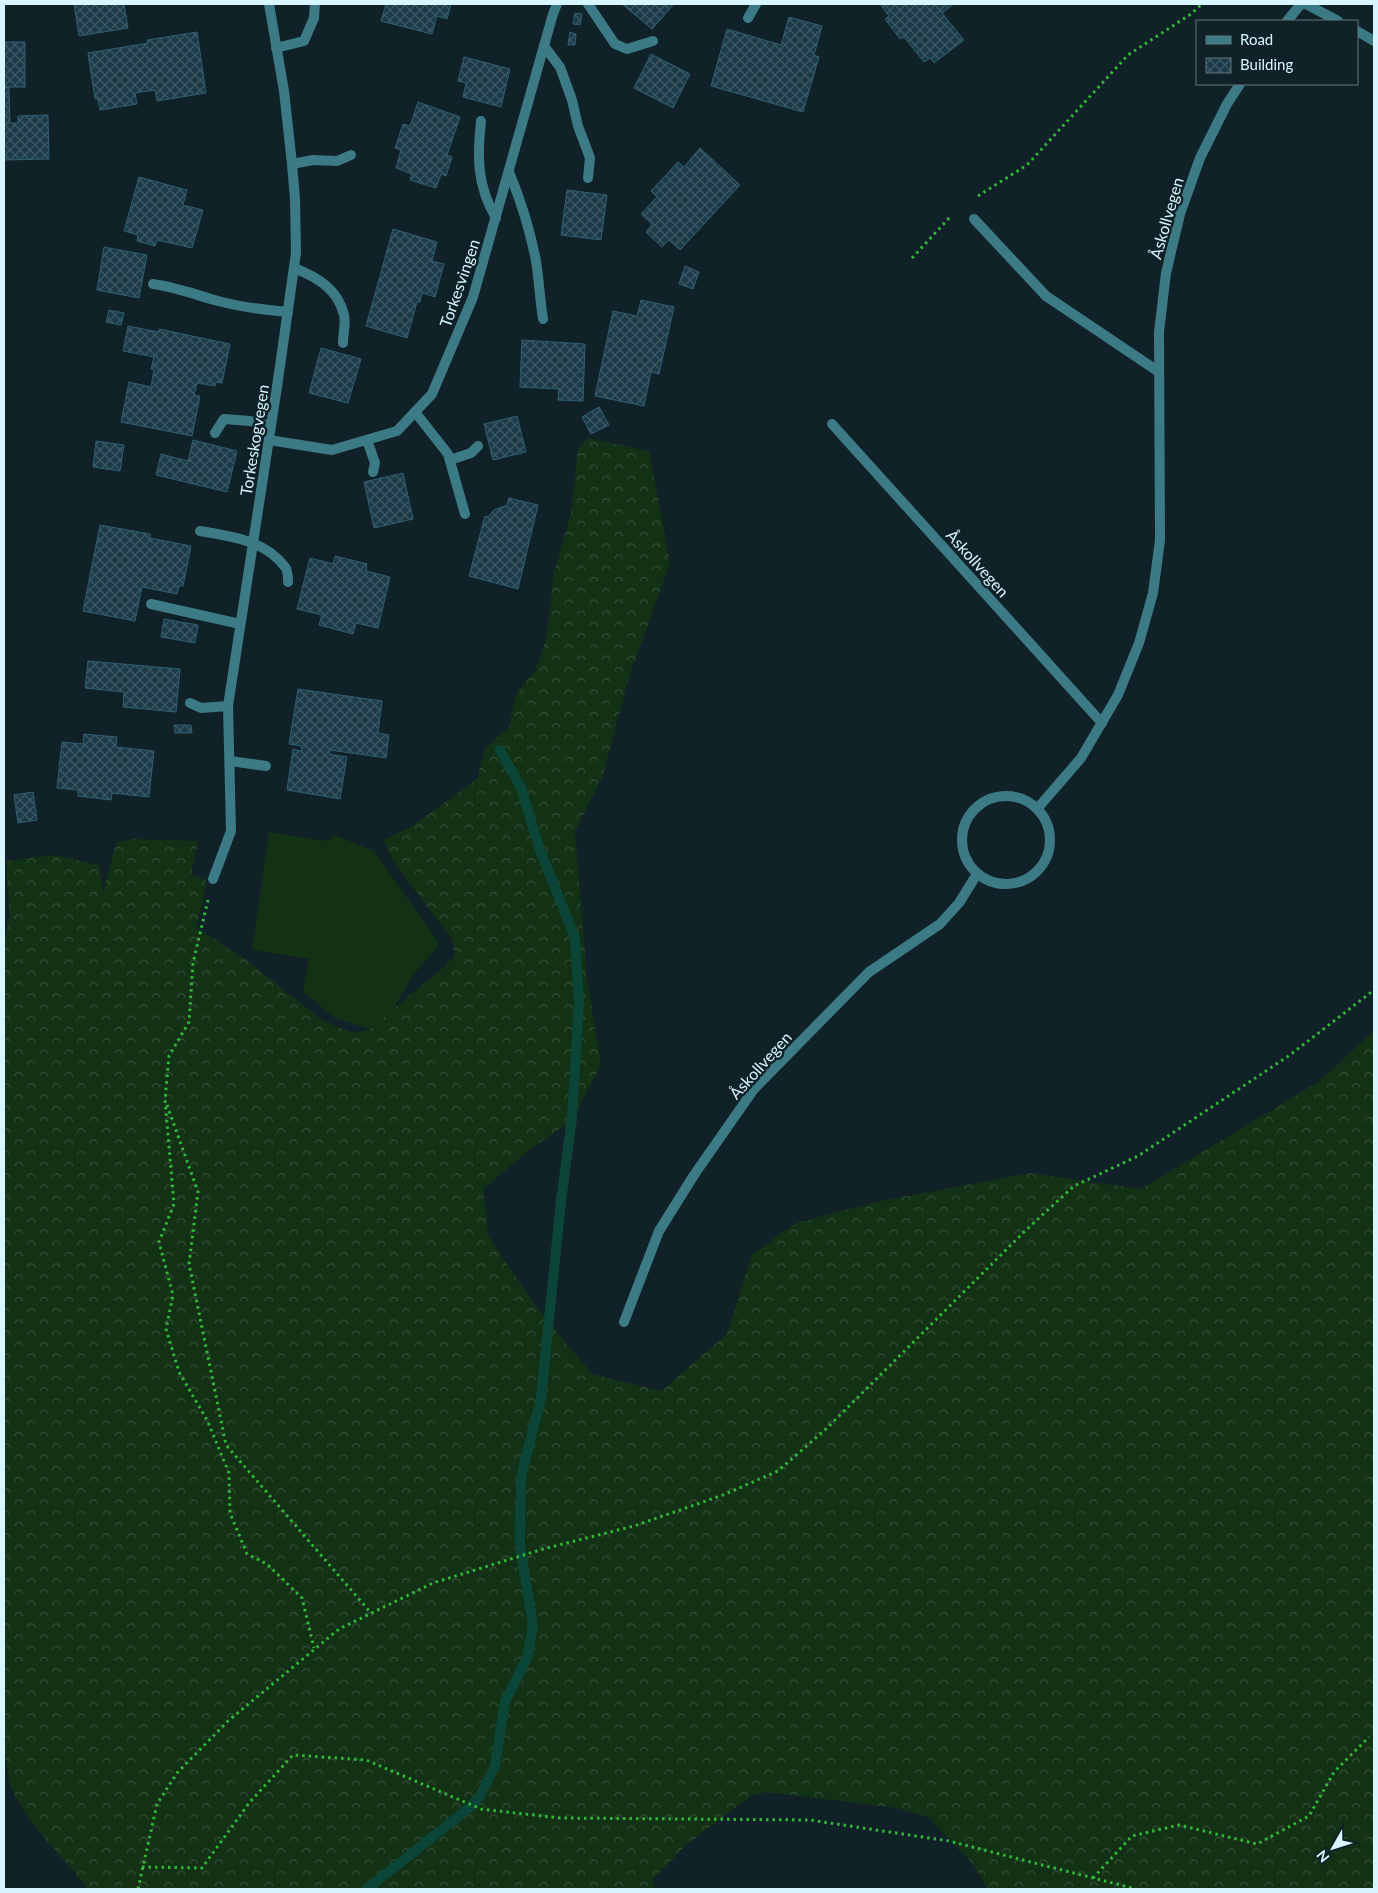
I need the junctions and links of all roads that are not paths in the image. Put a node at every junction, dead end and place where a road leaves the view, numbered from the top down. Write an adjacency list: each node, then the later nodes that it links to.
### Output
1 (268, 4): 15 (street, Torkeskogvegen)
2 (315, 4): 15 (street)
3 (557, 4): 14 (street, Torkesvingen)
4 (588, 4): 12 (street)
5 (756, 4): 8 (street)
6 (1301, 4): 9 (street)
7 (1306, 4): 10 (street)
8 (748, 18)
9 (1288, 20)
10 (1336, 20)
11 (1358, 32): 13 (street)
12 (653, 41)
13 (1374, 41)
14 (544, 46): 20 (street, Torkesvingen); 21 (street)
15 (276, 48): 19 (street, Torkeskogvegen)
16 (1239, 85): 29 (street, Åskollvegen)
17 (481, 121): 22 (street)
18 (351, 155): 19 (street)
19 (292, 164): 24 (street, Torkeskogvegen)
20 (509, 172): 22 (street, Torkesvingen); 27 (street)
21 (588, 178)
22 (496, 218): 30 (street, Torkesvingen)
23 (974, 219): 29 (street)
24 (294, 268): 26 (street, Torkeskogvegen); 28 (street)
25 (153, 284): 26 (street)
26 (288, 312): 32 (street, Torkeskogvegen)
27 (543, 319)
28 (343, 343)
29 (1159, 372): 47 (street, Åskollvegen)
30 (415, 412): 35 (street, Torkesvingen); 37 (street)
31 (832, 424): 47 (street, Åskollvegen)
32 (271, 426): 33 (street); 34 (street, Torkeskogvegen)
33 (215, 433)
34 (269, 440): 35 (street, Torkesvingen); 41 (street, Torkeskogvegen)
35 (367, 440): 38 (street)
36 (478, 446): 37 (street)
37 (450, 460): 39 (street)
38 (373, 472)
39 (465, 514)
40 (200, 531): 41 (street)
41 (253, 542): 42 (street); 44 (street, Torkeskogvegen)
42 (288, 582)
43 (151, 604): 44 (street)
44 (240, 624): 46 (street, Torkeskogvegen)
45 (190, 703): 46 (street)
46 (228, 706): 48 (street, Torkeskogvegen)
47 (1102, 723): 50 (street, Åskollvegen)
48 (230, 761): 49 (street); 52 (street, Torkeskogvegen)
49 (266, 766)
50 (1037, 809): 51 (street); 51 (street)
51 (977, 874): 53 (street, Åskollvegen)
52 (213, 879)
53 (624, 1322)

